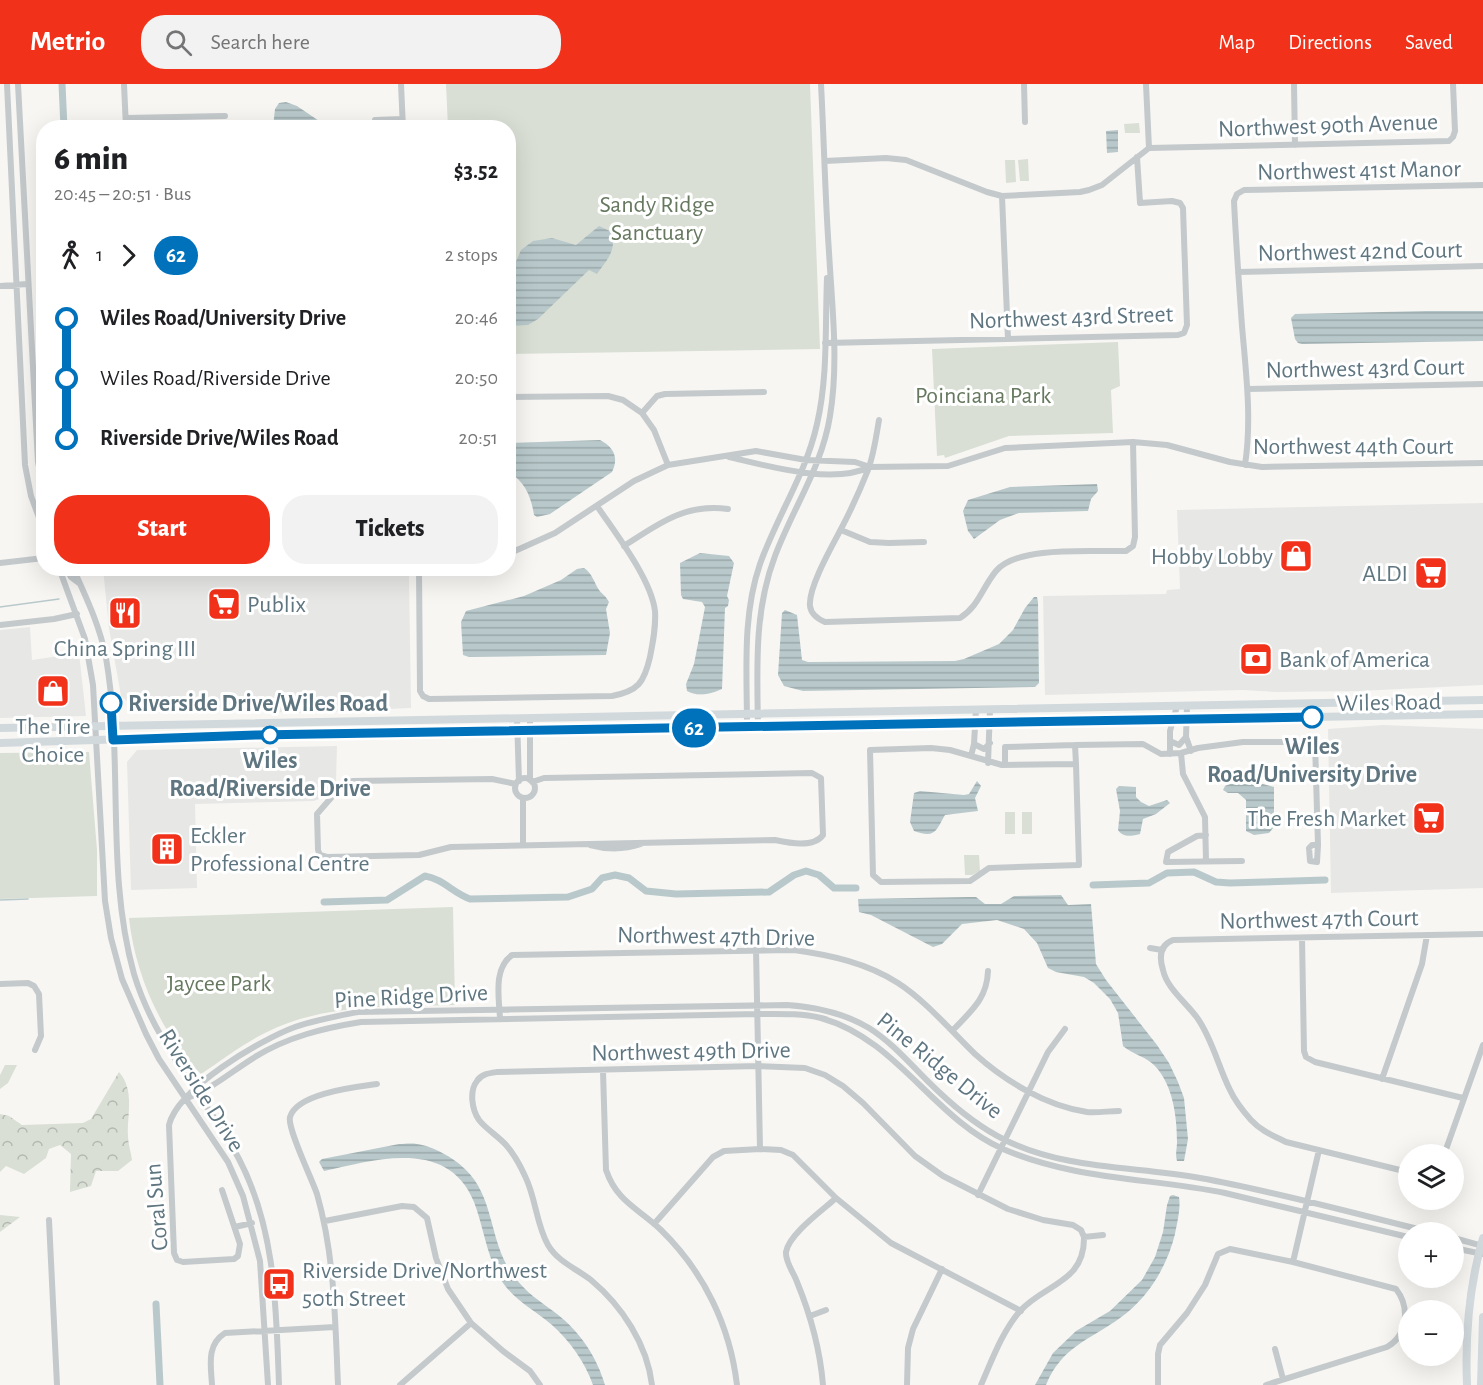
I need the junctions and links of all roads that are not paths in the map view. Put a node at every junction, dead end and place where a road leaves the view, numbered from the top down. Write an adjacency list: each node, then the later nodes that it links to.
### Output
1 (7, 84): 24 (street)
2 (18, 84): 25 (street)
3 (124, 84): 11 (street)
4 (401, 84): 12 (street)
5 (821, 84): 18 (street)
6 (1024, 84): 14 (street)
7 (1146, 84): 16 (street)
8 (1294, 84): 15 (street)
9 (1453, 84): 15 (street, Northwest 90th Avenue)
10 (225, 116): 11 (street)
11 (126, 118)
12 (402, 119): 13 (street)
13 (375, 120)
14 (1025, 122)
15 (1295, 145): 16 (street, Northwest 90th Avenue)
16 (1149, 148): 17 (street)
17 (1137, 157): 20 (street); 27 (street, Northwest 43rd Street)
18 (825, 161): 20 (street); 21 (street)
19 (1483, 185): 23 (street, Northwest 41st Manor)
20 (1002, 196): 27 (street)
21 (828, 236): 28 (street); 29 (street)
22 (1483, 266): 23 (street, Northwest 42nd Court)
23 (1238, 272): 31 (street)
24 (16, 284): 25 (street); 26 (street); 48 (street)
25 (27, 284): 36 (street)
26 (0, 286)
27 (1008, 339): 29 (street, Northwest 43rd Street)
28 (825, 343): 29 (street, Northwest 43rd Street); 39 (street)
29 (834, 343): 40 (street)
30 (1483, 384): 31 (street, Northwest 43rd Court)
31 (1248, 389): 43 (street)
32 (764, 392): 34 (street)
33 (516, 397): 34 (street)
34 (642, 413): 42 (street)
35 (879, 420): 44 (street)
36 (36, 430)
37 (1133, 442): 43 (street, Northwest 44th Court); 44 (street, Northwest 44th Court); 50 (street)
38 (725, 456): 39 (street, Northwest 44th Court); 42 (street, Northwest 44th Court); 45 (street, Northwest 44th Court)
39 (806, 460): 40 (street, Northwest 44th Court); 45 (street)
40 (819, 461): 44 (street, Northwest 44th Court); 46 (street)
41 (1483, 463): 43 (street, Northwest 44th Court)
42 (668, 465): 47 (street, Northwest 44th Court)
43 (1245, 465)
44 (870, 467): 46 (street, Northwest 44th Court); 50 (street)
45 (802, 472): 46 (street, Northwest 44th Court); 68 (street)
46 (814, 473): 69 (street)
47 (597, 506): 52 (street); 53 (street, Northwest 44th Court)
48 (36, 509)
49 (728, 509): 52 (street)
50 (841, 530): 51 (street)
51 (924, 542)
52 (624, 546): 59 (street)
53 (516, 550)
54 (36, 559): 55 (street)
55 (0, 562)
56 (62, 576): 61 (street, Riverside Drive)
57 (70, 576): 60 (street)
58 (76, 576): 60 (street, Riverside Drive)
59 (419, 576)
60 (80, 584): 78 (street, Riverside Drive)
61 (77, 614): 62 (street); 77 (street, Riverside Drive)
62 (0, 626)
63 (1483, 700): 65 (main road, Wiles Road)
64 (1177, 706): 65 (main road, Wiles Road); 67 (main road, Wiles Road); 73 (street)
65 (1187, 706): 74 (street)
66 (976, 709): 67 (main road, Wiles Road); 69 (main road, Wiles Road); 76 (street)
67 (990, 709): 75 (street)
68 (747, 714): 69 (main road, Wiles Road); 72 (main road, Wiles Road); 79 (street)
69 (758, 714): 80 (street)
70 (1483, 714): 74 (main road, Wiles Road)
71 (517, 718): 72 (main road, Wiles Road); 78 (main road, Wiles Road); 83 (street)
72 (530, 718): 82 (street)
73 (1173, 719): 74 (main road, Wiles Road); 75 (main road, Wiles Road); 87 (street)
74 (1187, 719): 84 (street)
75 (989, 723): 76 (main road, Wiles Road); 89 (street)
76 (976, 724): 80 (main road, Wiles Road); 90 (street)
77 (97, 726): 78 (main road, Wiles Road); 81 (main road, Wiles Road); 86 (street, Riverside Drive)
78 (112, 726): 85 (street, Riverside Drive)
79 (747, 727): 80 (main road, Wiles Road); 82 (main road, Wiles Road)
80 (758, 727)
81 (0, 728)
82 (530, 730): 83 (main road, Wiles Road); 100 (street)
83 (518, 731): 85 (main road, Wiles Road); 99 (street)
84 (1186, 737): 87 (street); 92 (street)
85 (113, 740): 86 (main road, Wiles Road); 129 (street, Riverside Drive)
86 (97, 741): 88 (main road, Wiles Road); 131 (street, Riverside Drive)
87 (1170, 741): 94 (street)
88 (0, 743)
89 (990, 743): 90 (street); 96 (street)
90 (974, 744): 95 (street)
91 (1075, 745): 94 (street); 97 (street); 98 (street)
92 (1191, 751): 93 (street); 106 (street)
93 (1181, 753): 94 (street); 104 (street)
94 (1170, 754)
95 (970, 756): 96 (street); 97 (street)
96 (988, 763): 98 (street)
97 (1076, 764): 98 (street)
98 (1005, 765)
99 (519, 770): 100 (street); 102 (street)
100 (530, 770): 101 (street)
101 (531, 781): 102 (street); 103 (street); 105 (street)
102 (517, 782): 103 (street); 105 (street)
103 (524, 798): 105 (street)
104 (1206, 835): 107 (street); 107 (street)
105 (523, 845)
106 (1317, 845)
107 (1206, 861): 108 (street)
108 (1242, 861)
109 (1483, 934): 110 (street, Northwest 47th Court)
110 (1427, 935): 111 (street, Northwest 47th Court); 127 (street)
111 (1302, 938): 114 (street, Northwest 47th Court); 127 (street)
112 (1150, 948): 114 (street)
113 (756, 950): 117 (street); 118 (street, Northwest 47th Drive); 122 (street, Northwest 47th Drive)
114 (1162, 950): 138 (street)
115 (988, 971): 122 (street)
116 (0, 984): 124 (street)
117 (757, 1005): 118 (street, Pine Ridge Drive); 119 (street); 134 (street, Pine Ridge Drive)
118 (499, 1009): 120 (street, Northwest 47th Drive); 129 (street, Pine Ridge Drive)
119 (758, 1014): 120 (street, Pine Ridge Drive); 125 (street); 136 (street, Pine Ridge Drive)
120 (500, 1019): 129 (street, Pine Ridge Drive)
121 (1065, 1029): 130 (street)
122 (953, 1030): 130 (street, Northwest 47th Drive)
123 (1483, 1046): 132 (street)
124 (35, 1050)
125 (759, 1066): 126 (street, Northwest 49th Drive); 137 (street); 141 (street, Northwest 49th Drive)
126 (603, 1071): 148 (street); 177 (street, Northwest 49th Drive)
127 (1382, 1079): 132 (street)
128 (377, 1084): 146 (street)
129 (196, 1092): 131 (street, Pine Ridge Drive); 167 (street, Riverside Drive)
130 (1029, 1092): 133 (street, Northwest 47th Drive); 134 (street)
131 (186, 1098): 147 (street, Riverside Drive); 150 (street, Coral Sun)
132 (1463, 1098): 135 (street)
133 (1119, 1111)
134 (1005, 1139): 136 (street); 143 (street, Pine Ridge Drive)
135 (1448, 1144)
136 (1001, 1148): 141 (street); 144 (street, Pine Ridge Drive)
137 (760, 1149): 142 (street); 148 (street)
138 (1319, 1150): 139 (street); 143 (street)
139 (1398, 1170)
140 (222, 1190): 150 (street, Coral Sun)
141 (978, 1195): 153 (street, Northwest 49th Drive)
142 (836, 1198): 159 (street); 162 (street)
143 (1307, 1201): 144 (street); 149 (street, Pine Ridge Drive)
144 (1305, 1211): 151 (street, Pine Ridge Drive); 158 (street)
145 (50, 1220): 170 (street)
146 (325, 1221): 164 (street); 165 (street)
147 (252, 1223): 150 (street); 166 (street, Riverside Drive)
148 (654, 1224): 178 (street)
149 (1398, 1224)
150 (235, 1227)
151 (1398, 1234)
152 (1103, 1235): 153 (street)
153 (1084, 1237): 161 (street)
154 (1464, 1240): 155 (street)
155 (1482, 1243): 157 (main road)
156 (1464, 1250): 157 (street)
157 (1481, 1254): 184 (main road)
158 (1293, 1262): 169 (street); 182 (street)
159 (942, 1269): 161 (street); 180 (street)
160 (826, 1310): 162 (street)
161 (1021, 1311): 181 (street)
162 (810, 1316): 179 (street)
163 (1483, 1317): 185 (main road)
164 (471, 1323): 175 (street); 176 (street)
165 (335, 1327): 167 (street); 174 (street)
166 (265, 1330): 167 (street); 171 (street); 172 (street, Riverside Drive)
167 (276, 1330): 173 (street, Riverside Drive)
168 (1275, 1349): 169 (street)
169 (1283, 1379): 183 (street)
170 (57, 1385)
171 (212, 1385)
172 (268, 1385)
173 (279, 1385)
174 (338, 1385)
175 (400, 1385)
176 (540, 1385)
177 (652, 1385)
178 (737, 1385)
179 (823, 1385)
180 (907, 1385)
181 (981, 1385)
182 (1158, 1385)
183 (1266, 1385)
184 (1467, 1385)
185 (1481, 1385)

